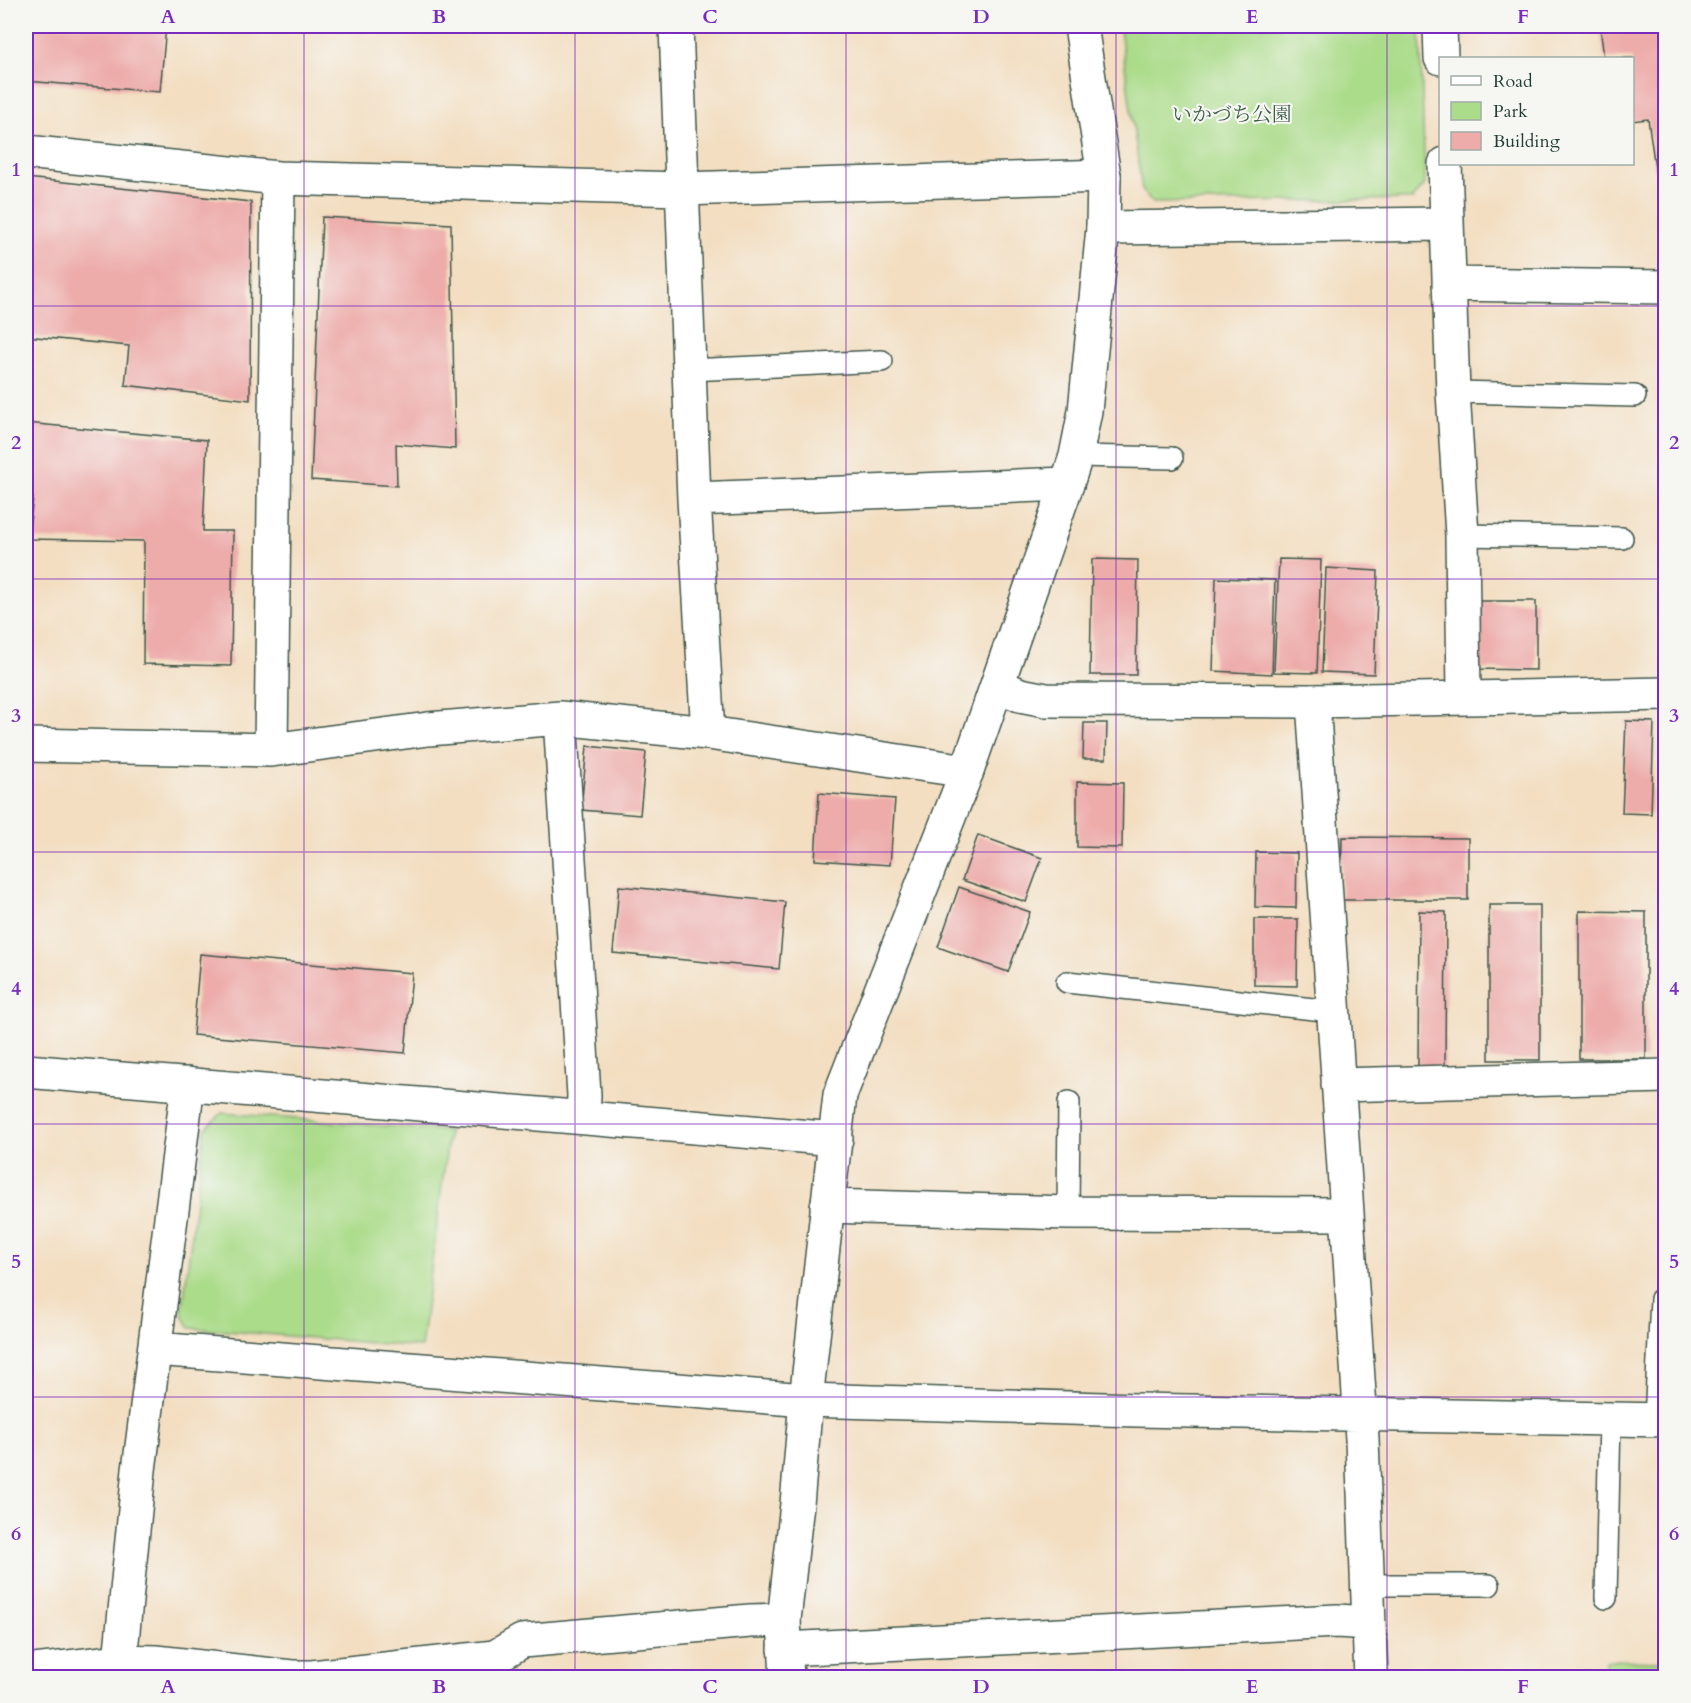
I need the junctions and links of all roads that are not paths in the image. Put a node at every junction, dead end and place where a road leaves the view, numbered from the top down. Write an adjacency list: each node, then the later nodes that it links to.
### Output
1 (676, 26): 9 (street)
2 (1081, 26): 7 (street)
3 (1440, 26): 4 (street)
4 (1441, 57)
5 (26, 152): 8 (street)
6 (1445, 165): 10 (street)
7 (1104, 176): 9 (street); 11 (street)
8 (278, 178): 9 (street); 30 (street)
9 (681, 189): 15 (street)
10 (1447, 224): 11 (street); 12 (street)
11 (1103, 228): 19 (street)
12 (1449, 284): 13 (street); 16 (street)
13 (1665, 286)
14 (882, 360): 15 (lane)
15 (689, 370): 20 (street)
16 (1453, 392): 17 (lane); 21 (street)
17 (1635, 396)
18 (1172, 458): 19 (lane)
19 (1072, 470): 20 (street); 23 (street)
20 (694, 499): 28 (street)
21 (1462, 535): 22 (lane); 25 (street)
22 (1622, 538)
23 (998, 685): 26 (street); 31 (street)
24 (1665, 694): 25 (street)
25 (1464, 697): 26 (street)
26 (1313, 701): 33 (street)
27 (560, 718): 28 (street); 30 (street); 39 (street)
28 (708, 733): 31 (street)
29 (26, 745): 30 (street)
30 (271, 750)
31 (967, 771): 40 (street)
32 (1067, 982): 33 (lane)
33 (1332, 1011): 37 (street)
34 (26, 1071): 36 (street)
35 (1665, 1076): 37 (street)
36 (188, 1084): 39 (street); 45 (street)
37 (1338, 1085): 43 (street)
38 (1069, 1102): 42 (lane)
39 (583, 1116): 40 (street)
40 (836, 1139): 41 (street)
41 (827, 1206): 42 (street); 46 (street)
42 (1068, 1213): 43 (street)
43 (1346, 1214): 47 (street)
44 (1661, 1299): 49 (lane)
45 (155, 1348): 46 (street); 55 (street)
46 (806, 1400): 47 (street); 54 (street)
47 (1360, 1414): 48 (street); 50 (street)
48 (1610, 1419): 49 (street); 52 (lane)
49 (1660, 1420)
50 (1367, 1585): 51 (lane); 53 (street)
51 (1490, 1585)
52 (1606, 1598)
53 (1369, 1623): 54 (street); 58 (street)
54 (785, 1649): 57 (street)
55 (120, 1661): 56 (street); 57 (street)
56 (26, 1672)
57 (292, 1677)
58 (1371, 1677)

